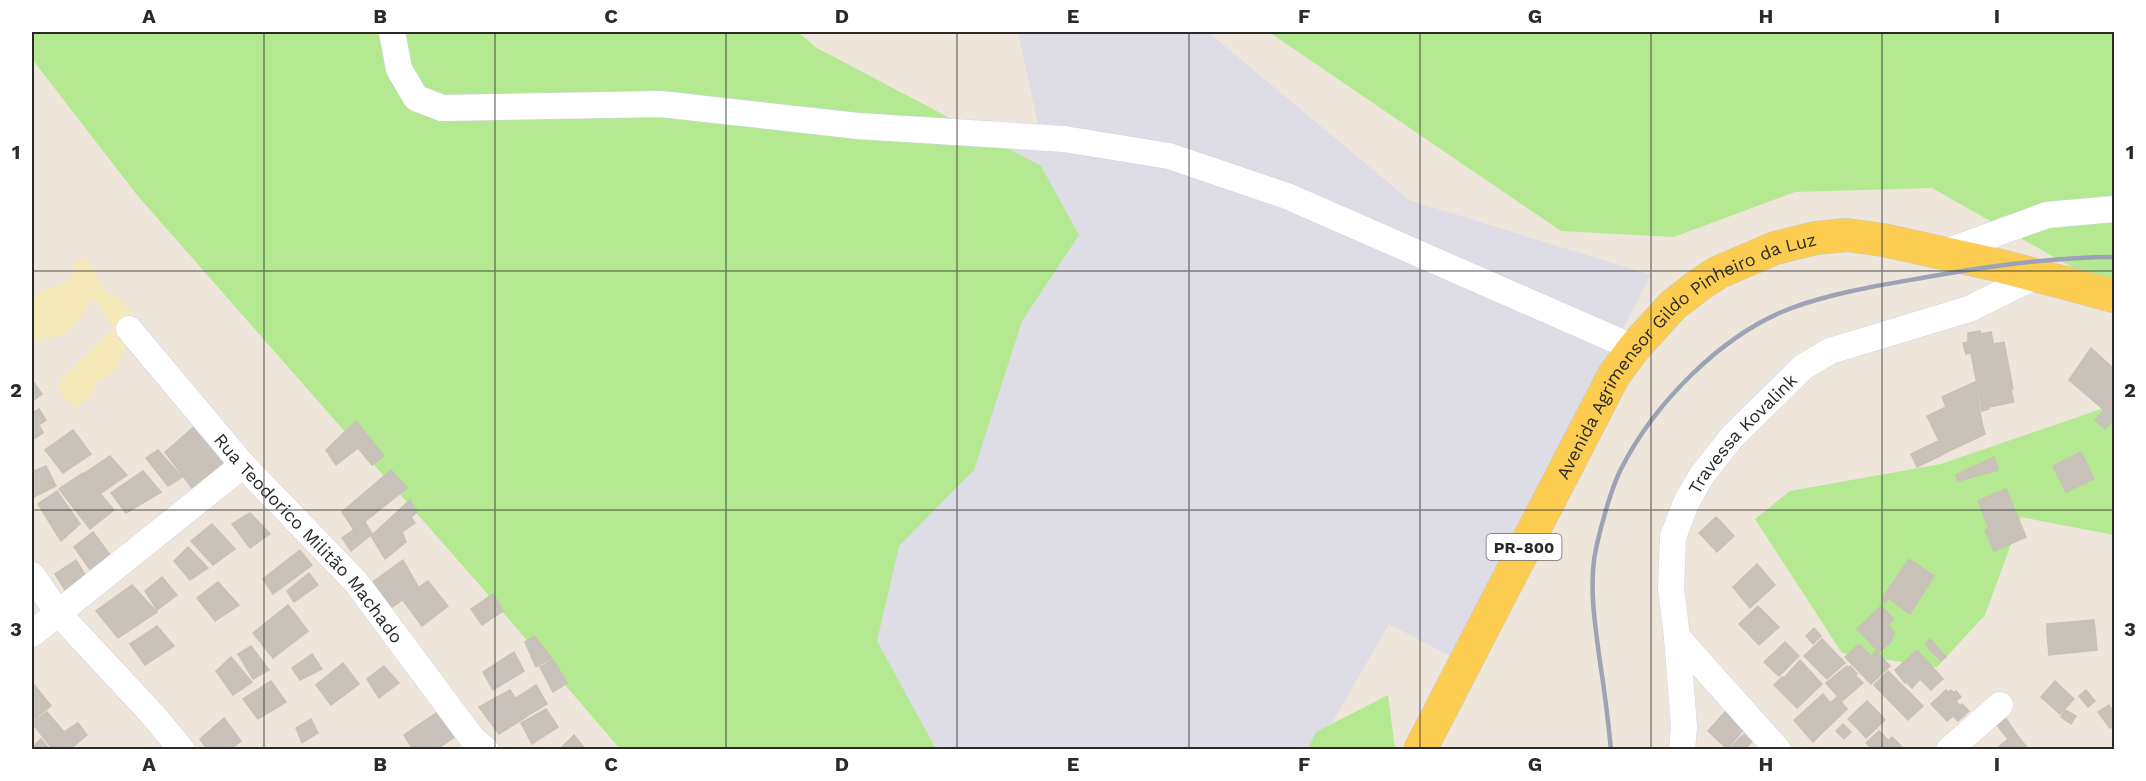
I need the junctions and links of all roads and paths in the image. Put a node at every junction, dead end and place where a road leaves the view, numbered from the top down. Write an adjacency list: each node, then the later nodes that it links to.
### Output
1 (392, 32): 7 (street)
2 (2115, 209): 3 (street)
3 (1940, 254): 4 (main road, Avenida Agrimensor Gildo Pinheiro da Luz / PR-800); 7 (main road, Avenida Agrimensor Gildo Pinheiro da Luz / PR-800)
4 (2036, 276): 5 (main road, Avenida Agrimensor Gildo Pinheiro da Luz / PR-800); 12 (street, Travessa Kovalink)
5 (2115, 296)
6 (129, 329): 8 (street, Rua Teodorico Militão Machado)
7 (1634, 348): 16 (main road, Avenida Agrimensor Gildo Pinheiro da Luz / PR-800)
8 (243, 465): 10 (street); 14 (street, Rua Teodorico Militão Machado)
9 (32, 575): 10 (street)
10 (59, 614): 11 (street); 15 (street)
11 (32, 634)
12 (1677, 637): 17 (street, Travessa Kovalink); 18 (street)
13 (2000, 705): 19 (street)
14 (472, 746)
15 (182, 750)
16 (1419, 750)
17 (1682, 750)
18 (1778, 750)
19 (1949, 750)

